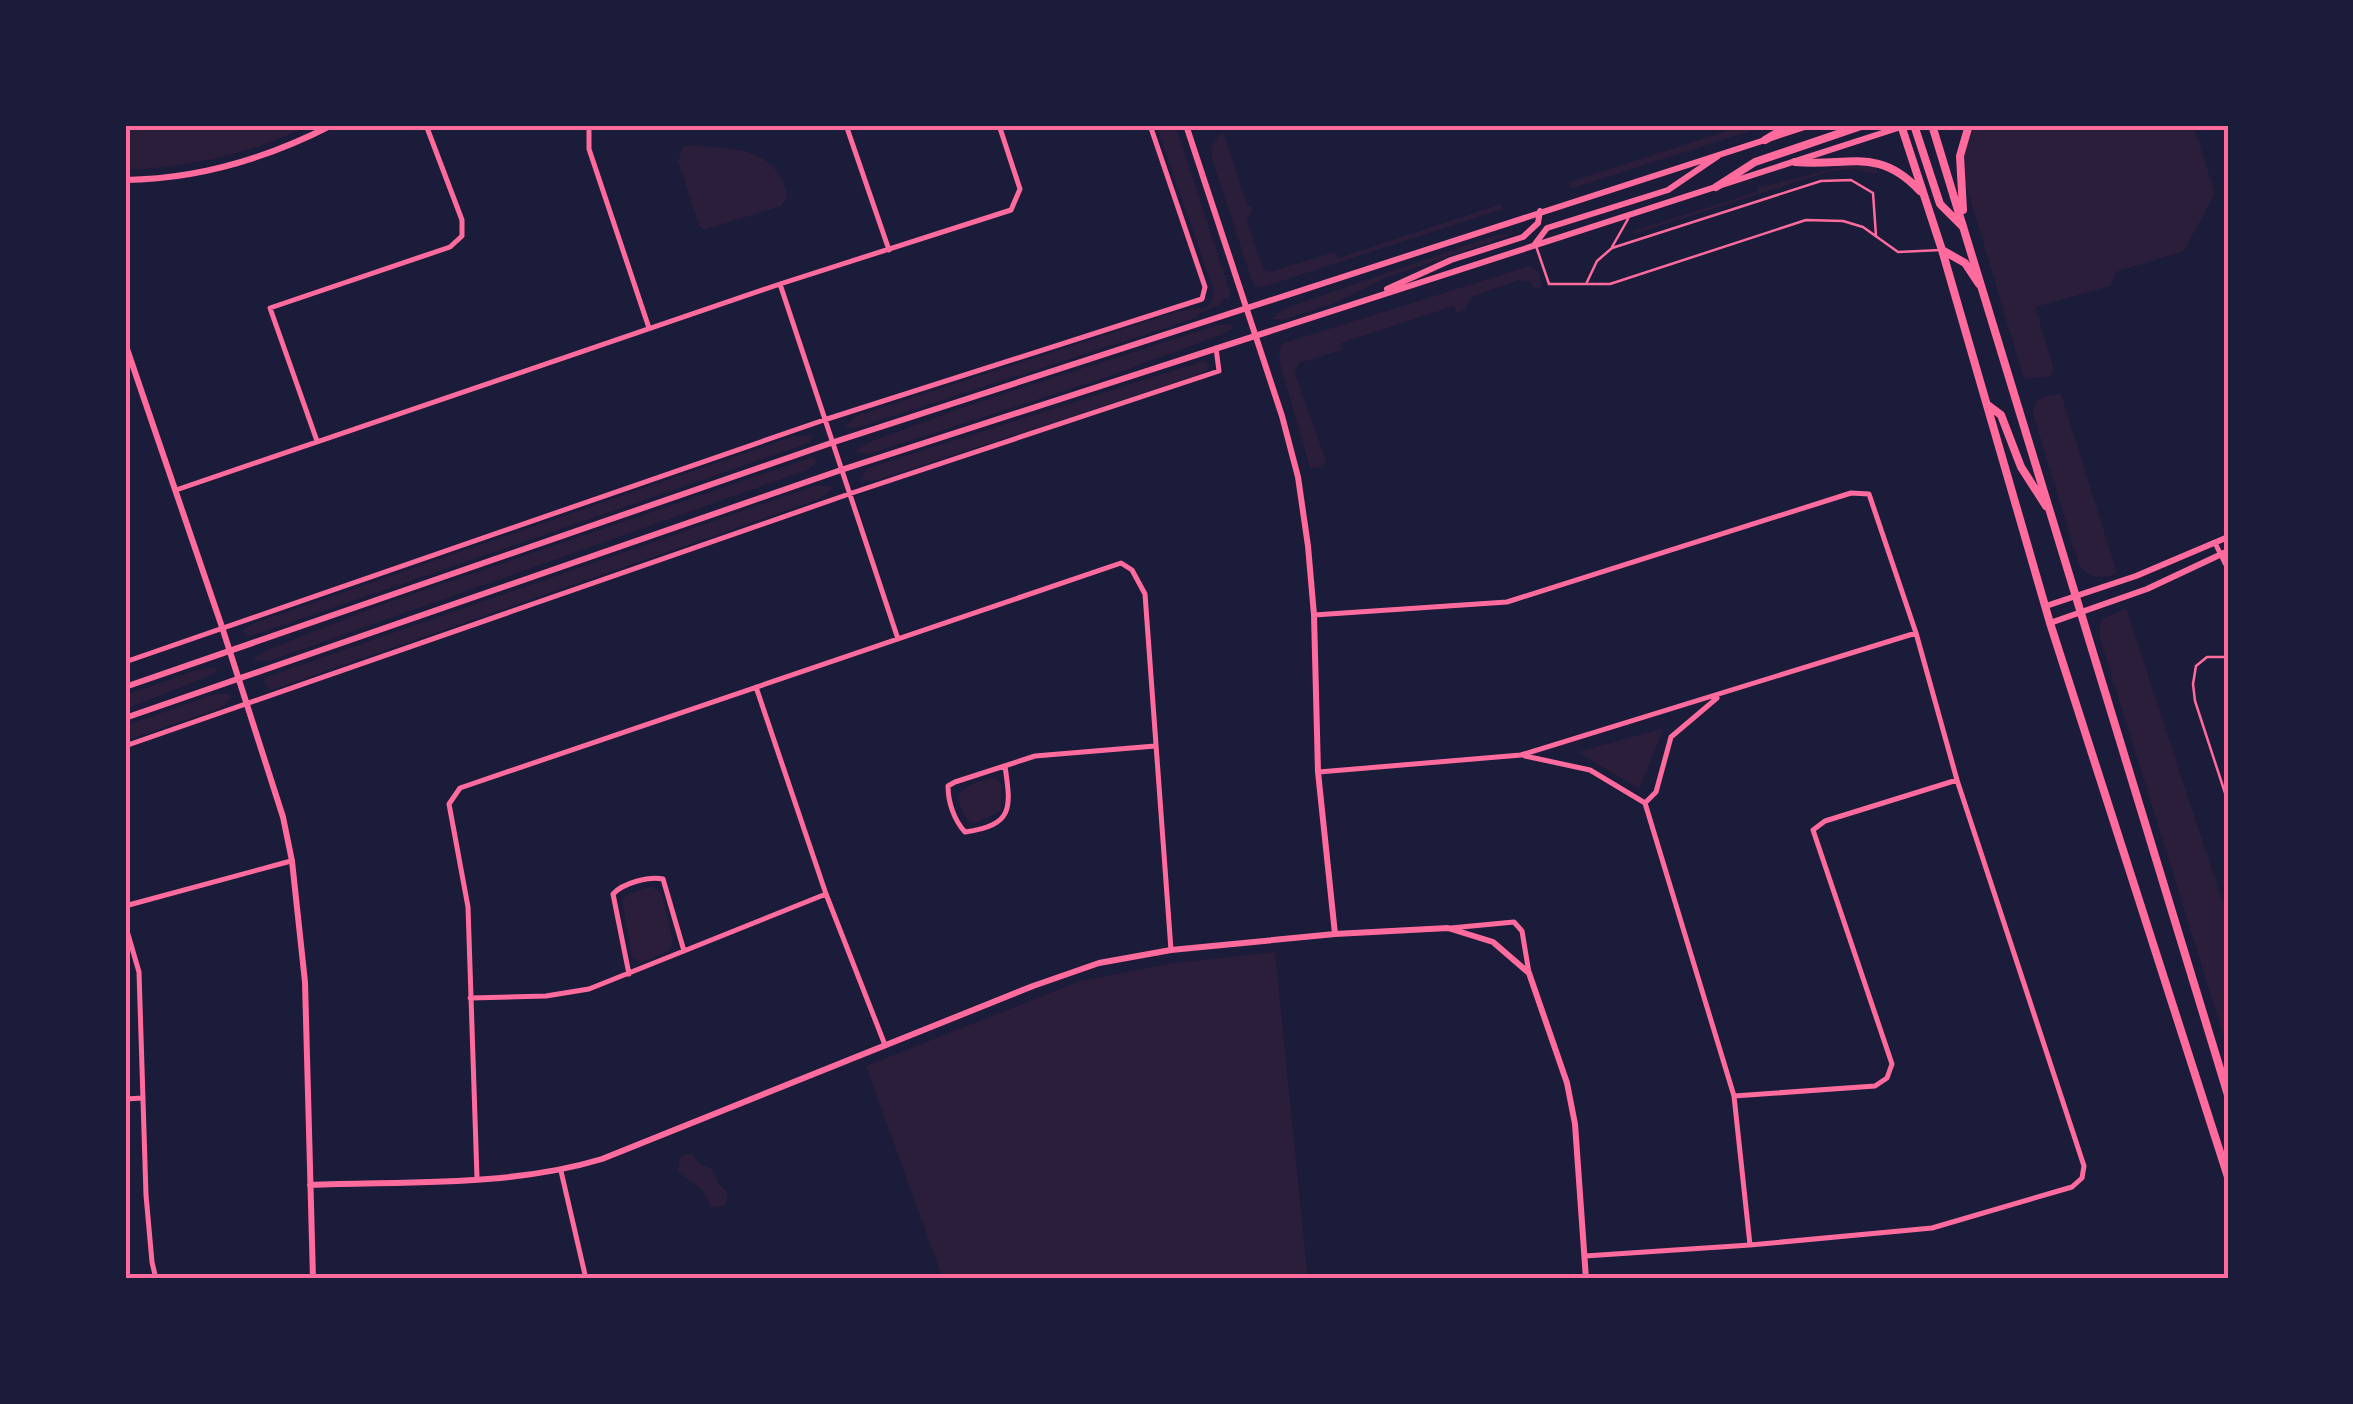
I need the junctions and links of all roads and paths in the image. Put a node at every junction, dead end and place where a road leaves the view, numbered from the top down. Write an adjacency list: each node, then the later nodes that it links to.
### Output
1 (332, 125): 17 (main road)
2 (426, 125): 40 (street)
3 (589, 125): 33 (street)
4 (846, 125): 26 (street)
5 (999, 125): 26 (street)
6 (1150, 125): 39 (street)
7 (1186, 125): 32 (main road)
8 (1790, 125): 14 (main road)
9 (1811, 125): 14 (main road)
10 (1864, 125): 18 (main road)
11 (1905, 125): 16 (main road); 19 (main road); 22 (main road)
12 (1932, 125): 22 (main road)
13 (1969, 125): 22 (main road)
14 (1765, 140): 15 (main road)
15 (1723, 153): 20 (main road); 24 (main road)
16 (1795, 162): 18 (main road); 19 (main road)
17 (125, 180)
18 (1716, 187): 21 (main road)
19 (1924, 196): 27 (main road)
20 (1540, 211): 31 (main road); 32 (main road)
21 (1631, 213): 24 (main road); 25 (lane)
22 (1966, 229): 30 (main road)
23 (1876, 238): 25 (lane); 27 (lane); 29 (lane)
24 (1535, 245): 29 (lane); 31 (main road)
25 (1612, 248): 29 (lane)
26 (889, 250): 28 (street)
27 (1942, 250): 30 (main road); 38 (main road)
28 (780, 284): 33 (street); 39 (street)
29 (1586, 285)
30 (1986, 296): 45 (main road)
31 (1358, 302): 34 (main road)
32 (1246, 306): 34 (main road); 41 (main road)
33 (650, 328): 40 (street)
34 (1256, 336): 36 (main road); 53 (main road)
35 (125, 343): 37 (main road)
36 (1216, 348): 42 (main road); 44 (street)
37 (127, 357): 43 (main road)
38 (1988, 405): 45 (main road); 51 (main road)
39 (824, 420): 41 (street); 55 (street)
40 (317, 441): 43 (street)
41 (832, 443): 42 (street); 58 (main road)
42 (840, 470): 44 (street); 61 (main road)
43 (176, 490): 55 (main road)
44 (849, 494): 57 (street); 65 (street)
45 (2051, 514): 50 (main road)
46 (2228, 537): 47 (main road)
47 (2215, 543): 48 (street); 50 (main road)
48 (2224, 553): 49 (street); 52 (main road)
49 (2228, 569)
50 (2075, 597): 51 (main road); 52 (main road)
51 (2046, 606): 54 (main road)
52 (2080, 612): 54 (main road); 87 (main road)
53 (1314, 615): 56 (street); 71 (main road)
54 (2050, 623): 92 (main road)
55 (222, 627): 58 (main road); 60 (street)
56 (1916, 633): 64 (street); 72 (street)
57 (898, 639): 63 (street); 68 (street)
58 (229, 651): 61 (main road); 62 (main road)
59 (2228, 657): 73 (lane)
60 (125, 662)
61 (238, 678): 65 (main road); 66 (main road)
62 (125, 687)
63 (756, 687): 76 (street); 85 (street)
64 (1719, 696): 69 (street); 74 (street)
65 (246, 704): 67 (street); 75 (main road)
66 (125, 718)
67 (125, 746)
68 (1155, 746): 70 (street); 81 (street)
69 (1522, 755): 71 (street); 74 (street)
70 (1005, 766): 70 (street)
71 (1318, 772): 80 (main road)
72 (1957, 780): 88 (street); 95 (street)
73 (2228, 802)
74 (1645, 804): 88 (street)
75 (292, 861): 77 (street); 94 (main road)
76 (826, 894): 82 (street); 86 (street)
77 (125, 906)
78 (125, 924): 89 (street)
79 (1448, 928): 80 (main road); 83 (main road); 83 (street)
80 (1334, 934): 81 (main road)
81 (1172, 950): 86 (main road)
82 (684, 951): 84 (street); 84 (street)
83 (1529, 973): 96 (main road)
84 (629, 974): 85 (street)
85 (470, 998): 93 (street)
86 (885, 1045): 91 (main road)
87 (2228, 1095)
88 (1734, 1096): 95 (street)
89 (143, 1098): 90 (street); 97 (street)
90 (125, 1099)
91 (561, 1172): 93 (main road); 99 (street)
92 (2228, 1177)
93 (477, 1178): 94 (main road)
94 (310, 1184): 98 (main road)
95 (1750, 1246): 96 (street)
96 (1586, 1256): 100 (main road)
97 (156, 1279)
98 (313, 1279)
99 (586, 1279)
100 (1586, 1279)

